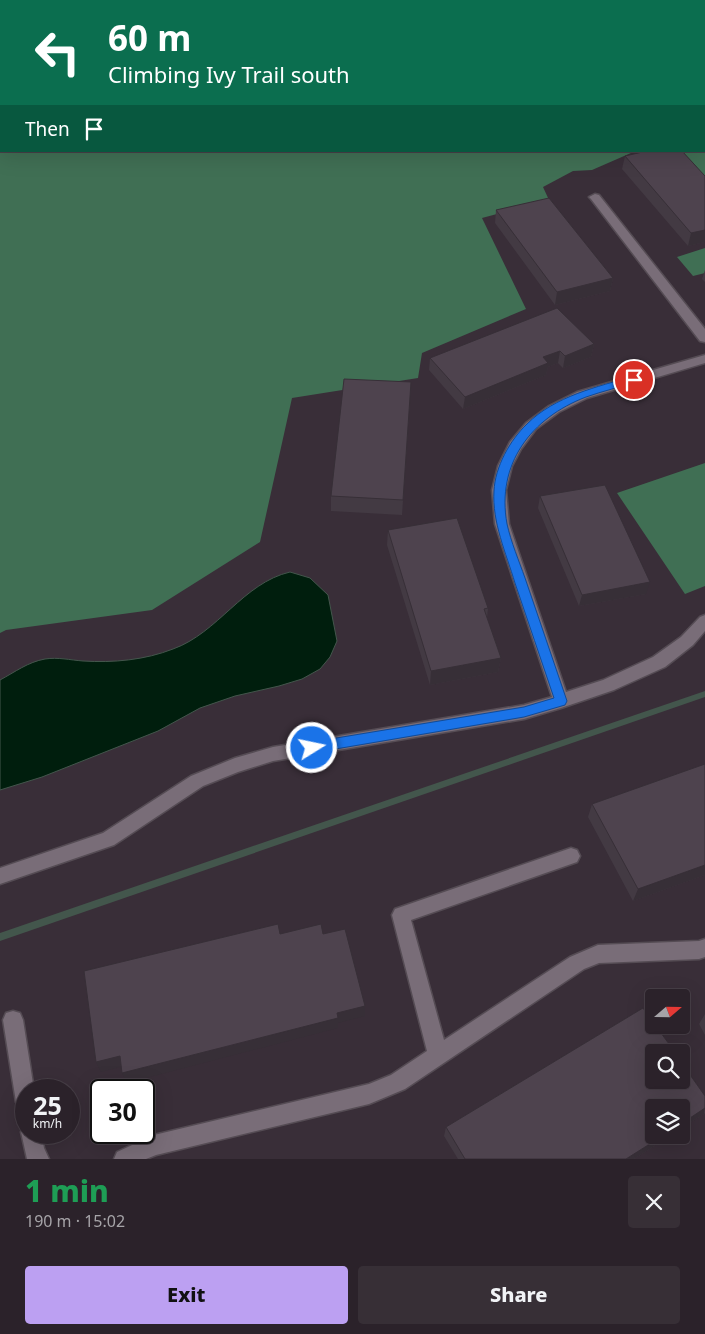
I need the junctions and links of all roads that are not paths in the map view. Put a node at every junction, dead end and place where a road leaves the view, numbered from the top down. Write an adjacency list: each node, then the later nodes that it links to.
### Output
1 (595, 197): 2 (street)
2 (705, 338)
3 (705, 359): 5 (street)
4 (705, 621): 5 (street)
5 (561, 701): 7 (street)
6 (571, 856): 10 (street)
7 (0, 876)
8 (705, 948): 10 (street)
9 (13, 1020): 11 (street)
10 (438, 1056): 14 (street)
11 (22, 1079)
12 (33, 1144): 13 (street)
13 (39, 1159)
14 (124, 1159)

